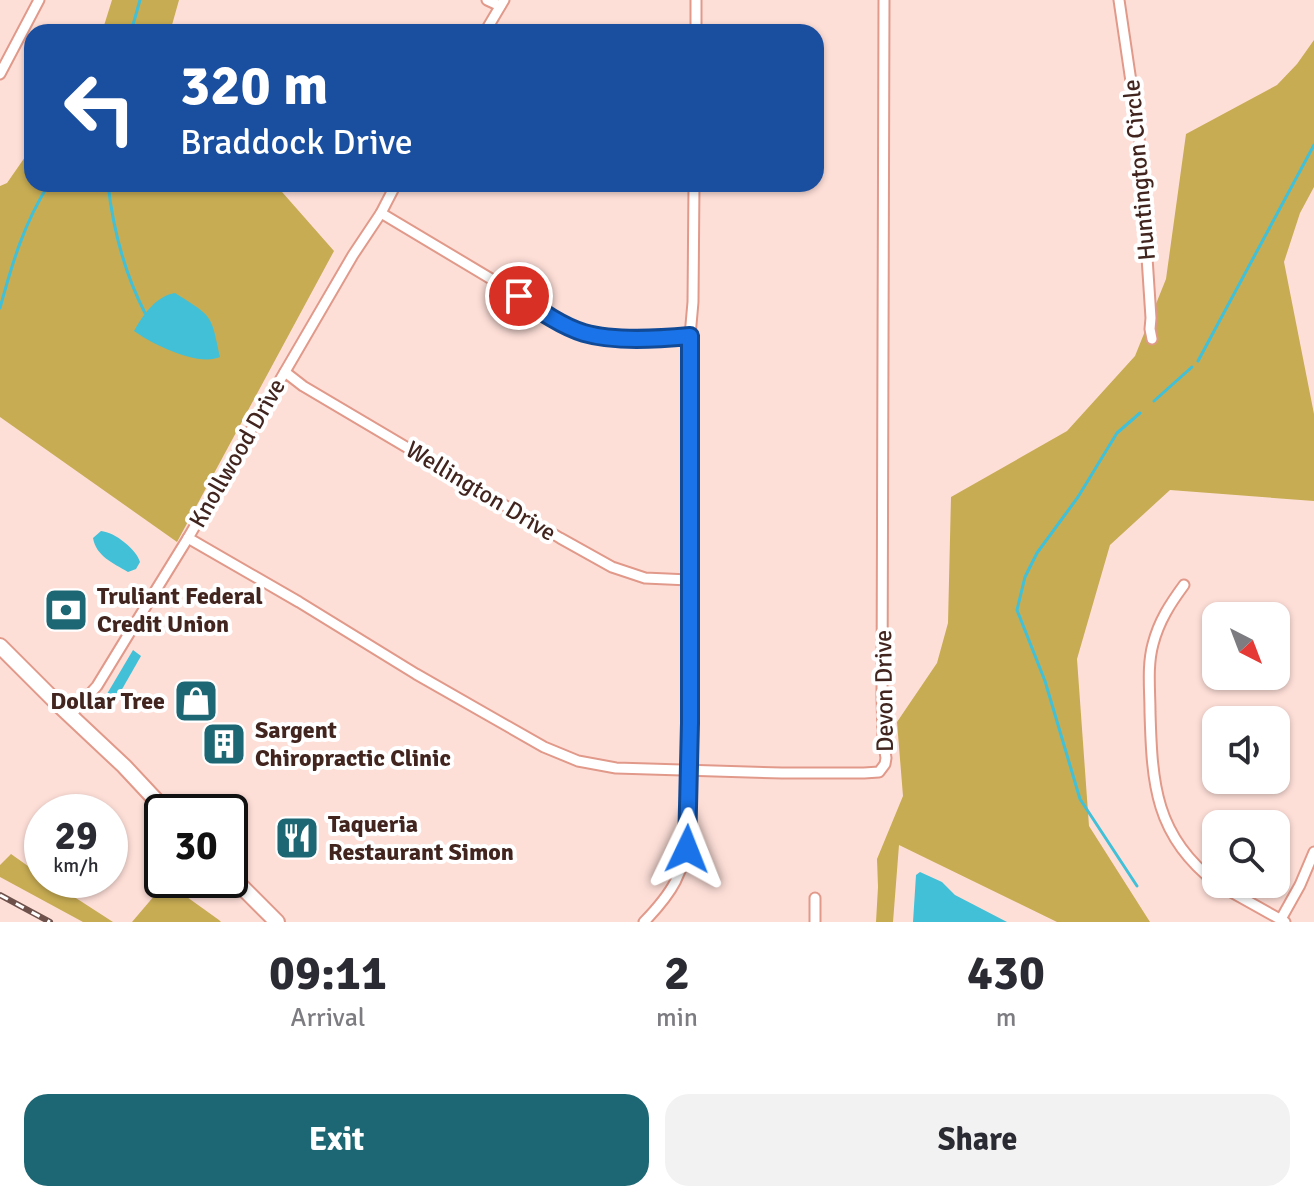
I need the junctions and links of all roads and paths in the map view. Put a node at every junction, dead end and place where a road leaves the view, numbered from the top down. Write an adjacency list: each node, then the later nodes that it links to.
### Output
1 (39, 0): 7 (street)
2 (487, 0): 6 (street)
3 (696, 0): 9 (street)
4 (884, 0): 23 (street, Devon Drive)
5 (1119, 0): 16 (street, Huntington Circle)
6 (502, 3): 8 (street)
7 (26, 24)
8 (490, 24)
9 (696, 24)
10 (24, 28): 11 (street)
11 (0, 74)
12 (392, 192): 14 (street, Knollwood Drive)
13 (694, 192): 15 (street)
14 (381, 213): 15 (street); 17 (street, Knollwood Drive)
15 (690, 336): 19 (street)
16 (1152, 339)
17 (285, 372): 18 (street, Knollwood Drive); 19 (street, Wellington Drive)
18 (188, 538): 22 (street, Knollwood Drive); 23 (street, Devon Drive)
19 (689, 580): 23 (street)
20 (1184, 585): 26 (street)
21 (0, 646): 22 (main road)
22 (70, 716): 24 (main road)
23 (689, 770): 32 (street)
24 (150, 794)
25 (1314, 852): 30 (street)
26 (1202, 870)
27 (248, 893): 31 (main road)
28 (815, 898): 33 (street)
29 (1243, 898): 30 (street)
30 (1283, 921)
31 (277, 922)
32 (644, 922)
33 (815, 922)

